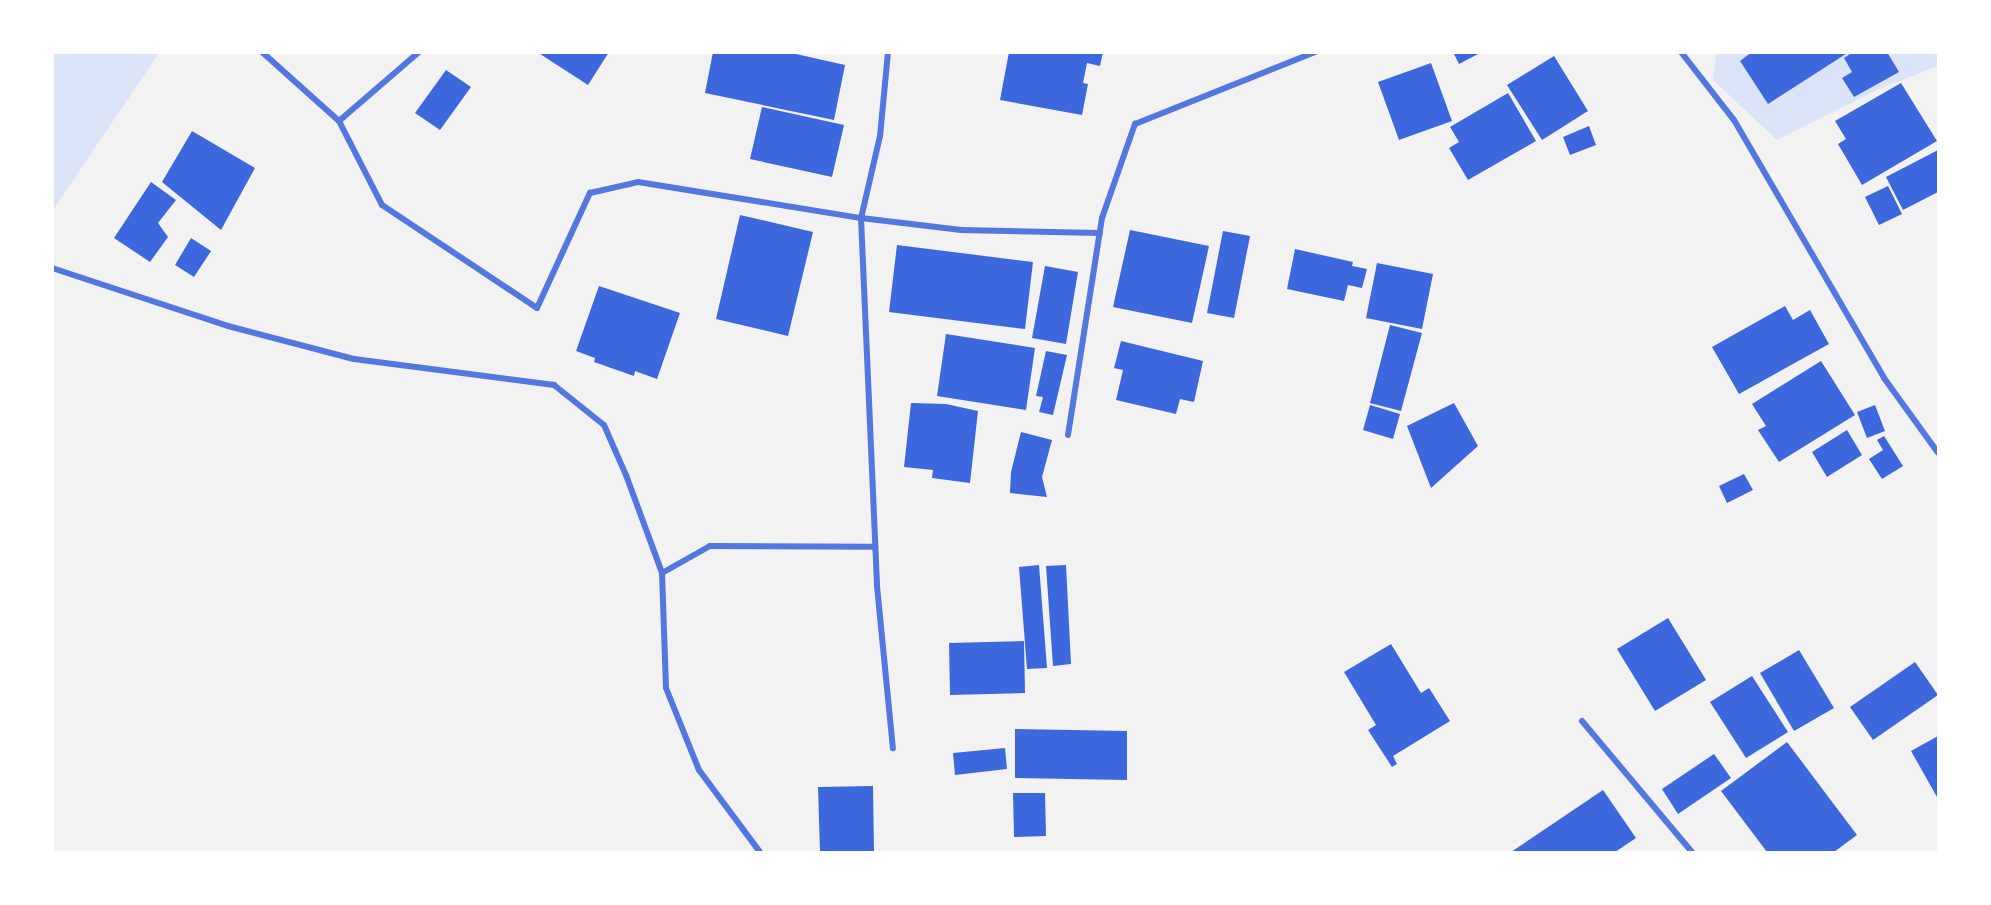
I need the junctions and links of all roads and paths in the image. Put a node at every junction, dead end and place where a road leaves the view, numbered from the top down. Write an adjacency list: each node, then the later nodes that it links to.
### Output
1 (262, 52): 6 (street)
2 (419, 52): 6 (street)
3 (888, 52): 7 (street)
4 (1315, 52): 8 (street)
5 (1681, 52): 11 (street)
6 (339, 121): 7 (street)
7 (861, 218): 8 (street); 12 (street)
8 (1100, 233): 10 (street)
9 (52, 268): 13 (street)
10 (1068, 435)
11 (1938, 453)
12 (875, 547): 13 (street); 15 (street)
13 (662, 573): 16 (street)
14 (1582, 721): 17 (street)
15 (893, 748)
16 (760, 852)
17 (1692, 852)

